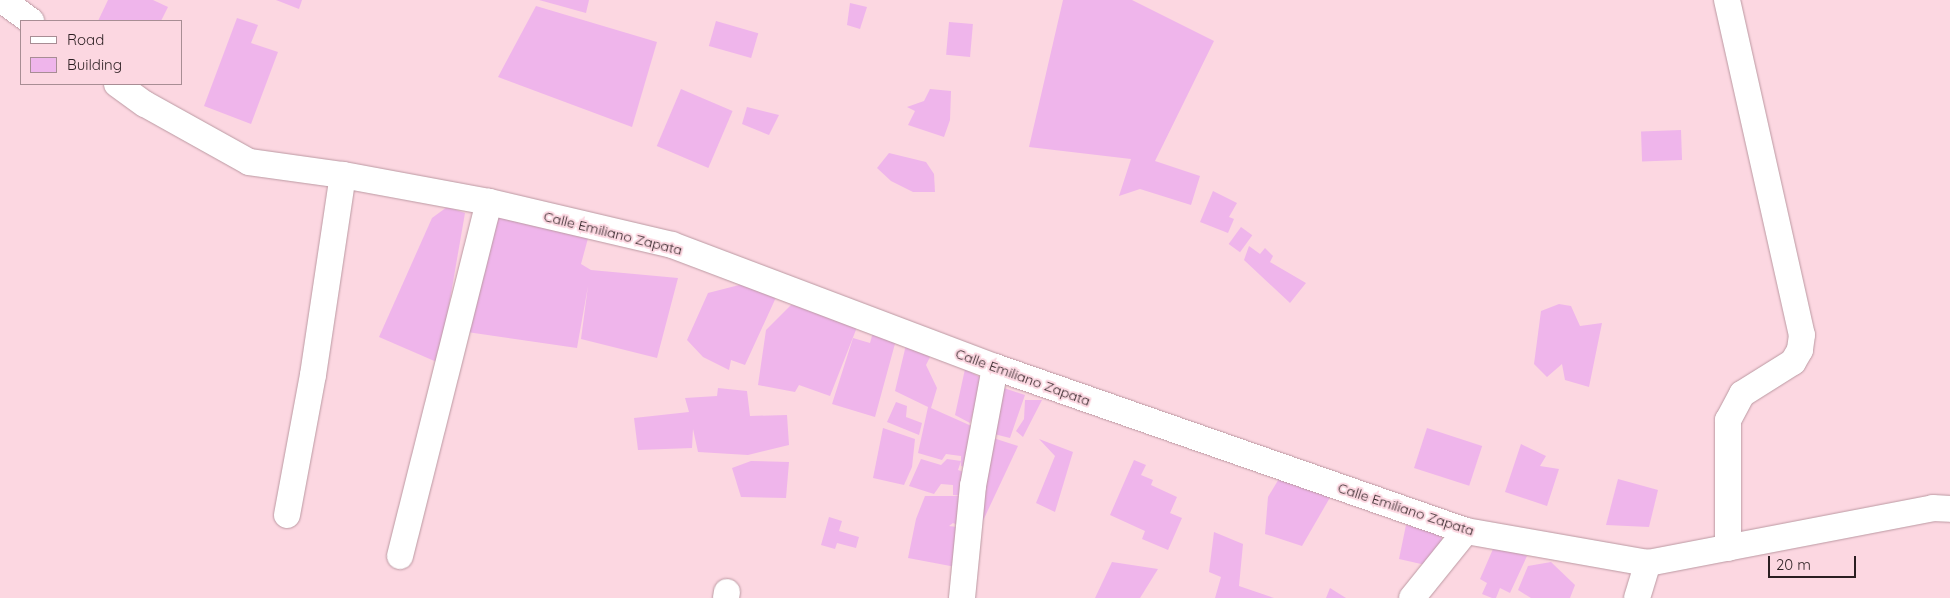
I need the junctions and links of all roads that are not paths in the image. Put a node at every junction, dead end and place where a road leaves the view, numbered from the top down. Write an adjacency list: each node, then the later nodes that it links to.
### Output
1 (2, 0): 3 (street)
2 (1728, 0): 11 (street)
3 (30, 20)
4 (118, 85): 5 (street, Calle Emiliano Zapata)
5 (343, 175): 6 (street, Calle Emiliano Zapata); 9 (street)
6 (489, 202): 7 (street, Calle Emiliano Zapata); 12 (street)
7 (994, 367): 10 (street, Calle Emiliano Zapata); 14 (street)
8 (1950, 509): 11 (street, Calle Emiliano Zapata)
9 (286, 515)
10 (1466, 531): 13 (street, Calle Emiliano Zapata); 15 (street)
11 (1728, 548): 13 (street, Calle Emiliano Zapata)
12 (400, 556)
13 (1648, 563): 16 (street)
14 (962, 598)
15 (1412, 598)
16 (1637, 598)

